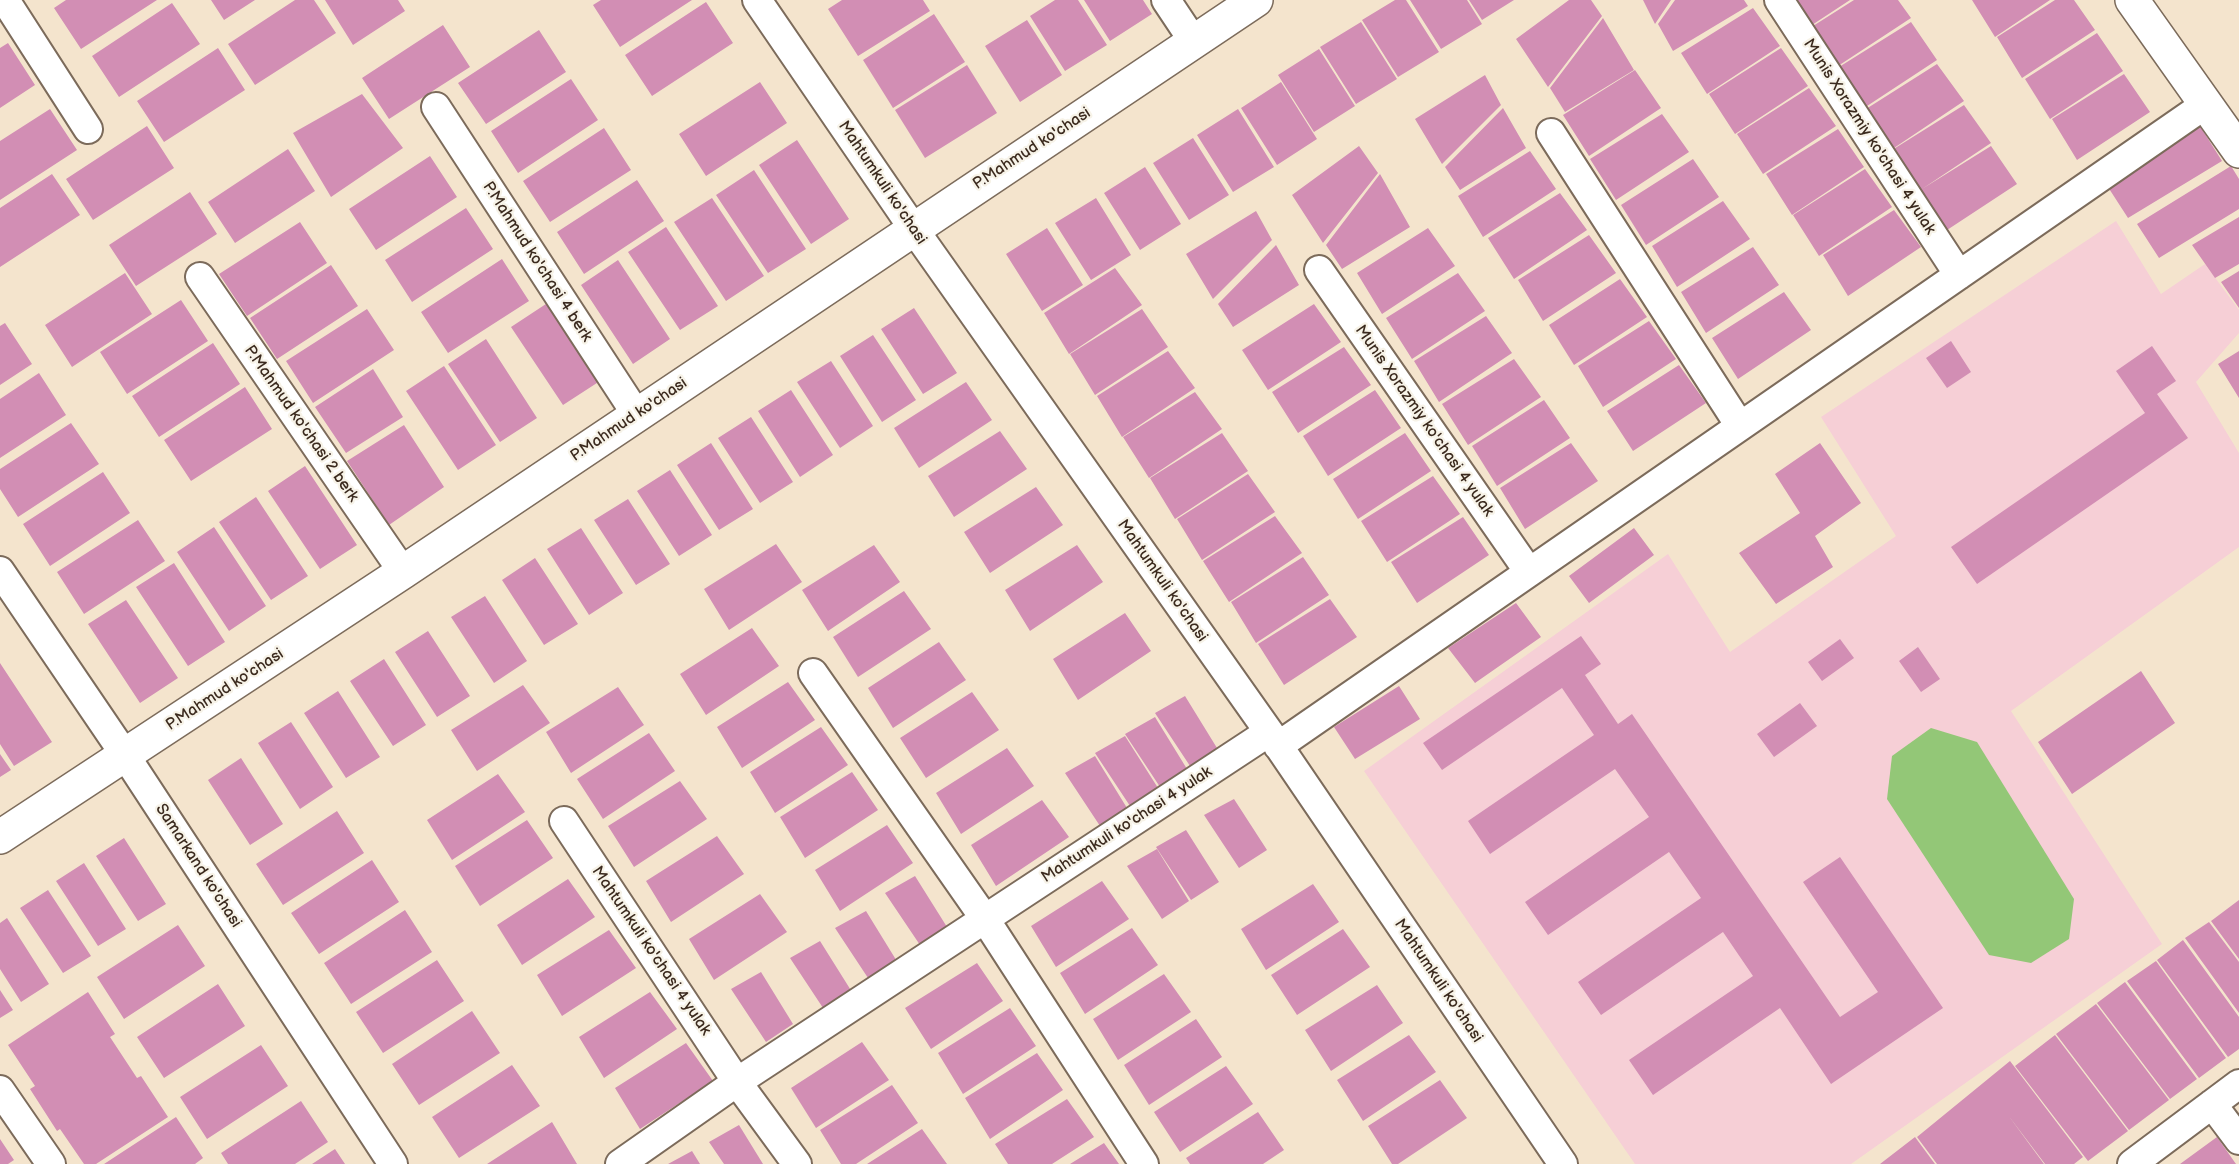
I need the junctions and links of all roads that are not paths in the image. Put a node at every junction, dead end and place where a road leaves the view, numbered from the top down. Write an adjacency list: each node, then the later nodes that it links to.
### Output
1 (5, 0): 10 (street)
2 (757, 0): 13 (street, Mahtumkuli ko'chasi)
3 (1166, 0): 7 (street)
4 (1256, 0): 7 (street, P.Mahmud ko'chasi)
5 (1779, 0): 15 (street, Munis Xorazmiy ko'chasi 4 yulak)
6 (2132, 0): 8 (street)
7 (1194, 42): 13 (street, P.Mahmud ko'chasi)
8 (2206, 104): 12 (street); 15 (street)
9 (436, 107): 17 (street, P.Mahmud ko'chasi 4 berk)
10 (88, 129)
11 (1551, 133): 18 (street)
12 (2239, 151)
13 (913, 228): 17 (street, P.Mahmud ko'chasi); 23 (street, Mahtumkuli ko'chasi)
14 (1319, 270): 21 (street, Munis Xorazmiy ko'chasi 4 yulak)
15 (1959, 275): 18 (street)
16 (200, 277): 20 (street, P.Mahmud ko'chasi 2 berk)
17 (633, 419): 20 (street, P.Mahmud ko'chasi)
18 (1740, 426): 21 (street)
19 (0, 571): 24 (street, Samarkand ko'chasi)
20 (403, 572): 24 (street, P.Mahmud ko'chasi)
21 (1529, 572): 23 (street)
22 (813, 673): 27 (street)
23 (1273, 739): 27 (street, Mahtumkuli ko'chasi 4 yulak); 38 (street, Mahtumkuli ko'chasi)
24 (125, 755): 26 (street, P.Mahmud ko'chasi); 34 (street, Samarkand ko'chasi)
25 (564, 821): 28 (street, Mahtumkuli ko'chasi 4 yulak)
26 (0, 837)
27 (985, 919): 28 (street, Mahtumkuli ko'chasi 4 yulak); 37 (street)
28 (737, 1082): 35 (street, Mahtumkuli ko'chasi 4 yulak); 36 (street, Mahtumkuli ko'chasi 4 yulak)
29 (2239, 1084): 31 (street)
30 (0, 1090): 33 (street)
31 (2212, 1104): 32 (street); 39 (street)
32 (2239, 1140)
33 (51, 1164)
34 (393, 1164)
35 (620, 1164)
36 (797, 1164)
37 (1144, 1164)
38 (1563, 1164)
39 (2132, 1164)

